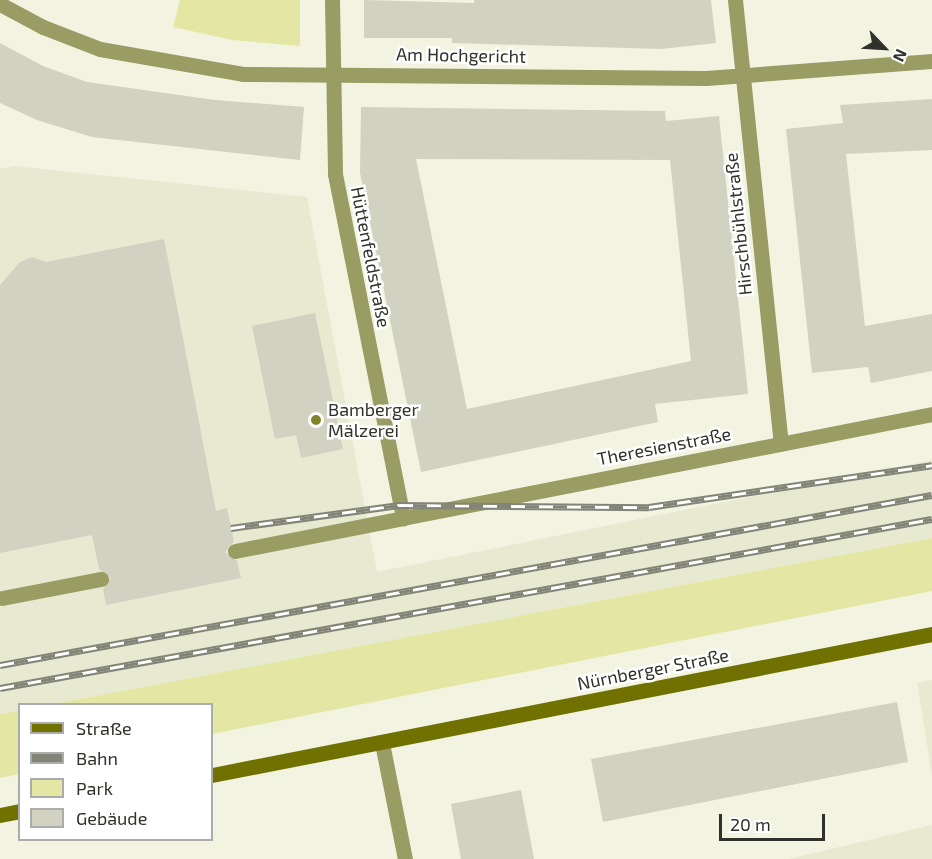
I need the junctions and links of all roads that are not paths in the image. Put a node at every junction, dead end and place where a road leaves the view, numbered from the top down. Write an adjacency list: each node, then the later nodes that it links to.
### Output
1 (332, 0): 5 (street, Hüttenfeldstraße)
2 (735, 0): 6 (street, Hirschbühlstraße)
3 (0, 4): 5 (street, Am Hochgericht)
4 (932, 62): 6 (street, Am Hochgericht)
5 (332, 73): 6 (street, Am Hochgericht); 9 (street, Hüttenfeldstraße)
6 (741, 76): 8 (street, Hirschbühlstraße)
7 (932, 414): 8 (street, Theresienstraße)
8 (781, 444): 9 (street, Theresienstraße)
9 (403, 518): 10 (street, Theresienstraße)
10 (235, 551)
11 (101, 579): 12 (street)
12 (2, 598)
13 (932, 634): 14 (street, Nürnberger Straße)
14 (382, 742): 15 (street, Nürnberger Straße); 18 (street)
15 (213, 775)
16 (18, 811): 17 (street)
17 (0, 815)
18 (405, 859)

